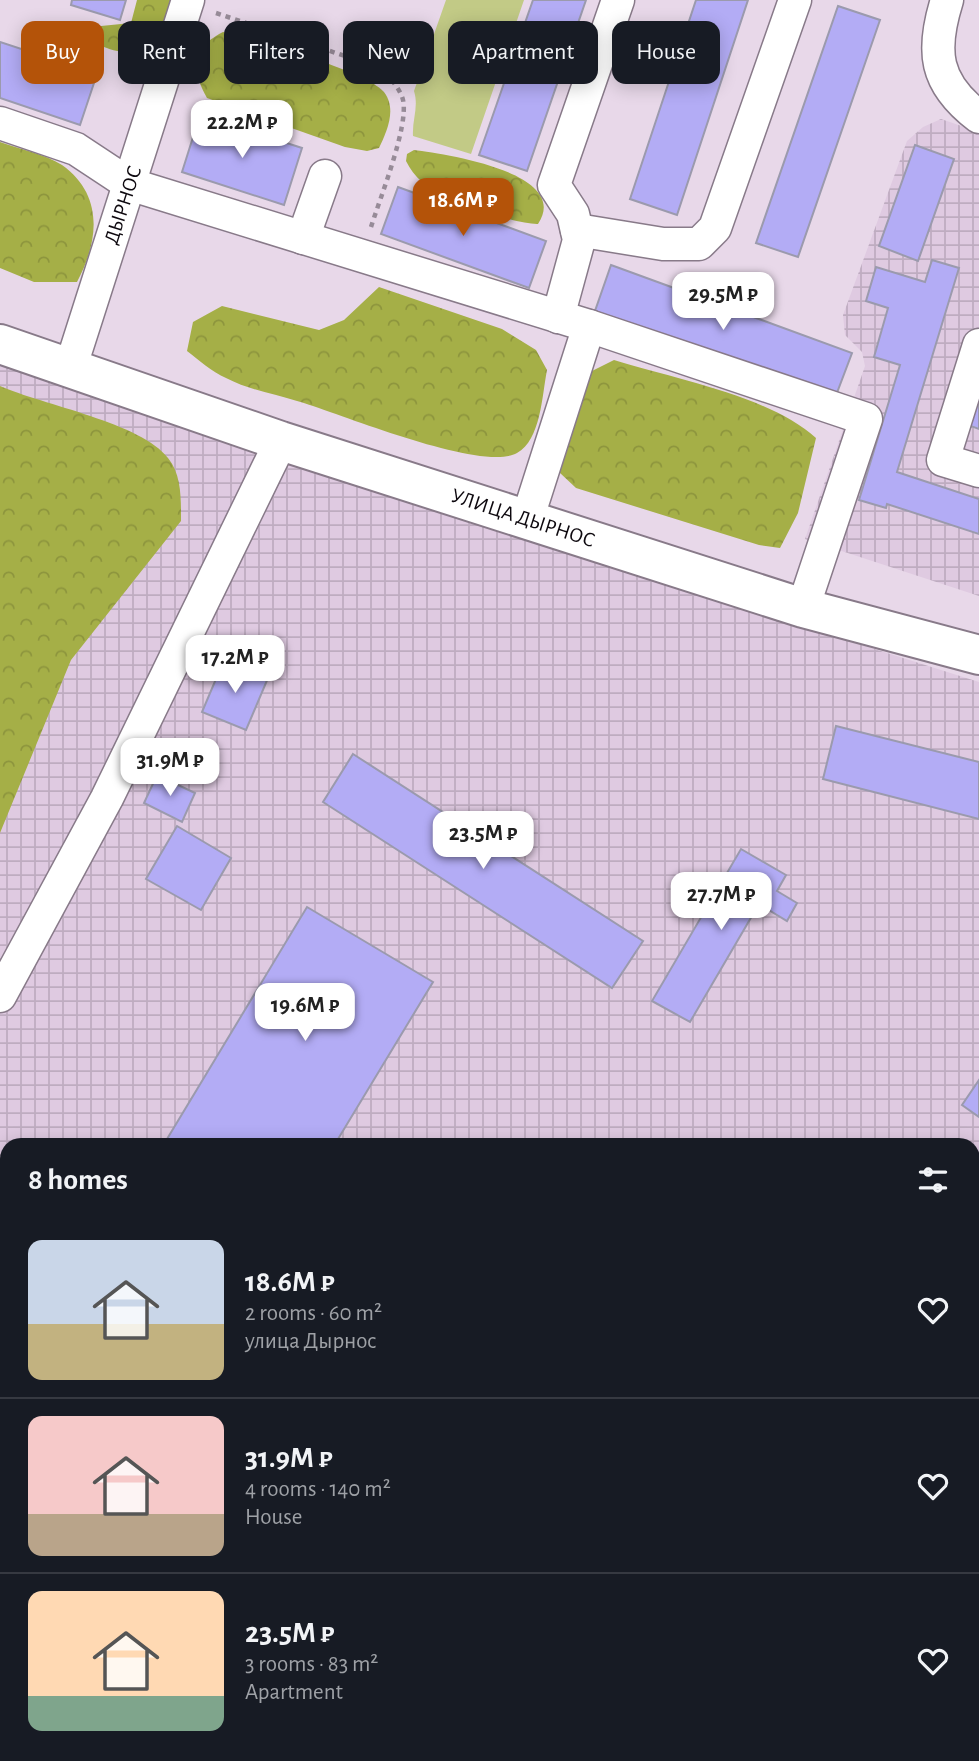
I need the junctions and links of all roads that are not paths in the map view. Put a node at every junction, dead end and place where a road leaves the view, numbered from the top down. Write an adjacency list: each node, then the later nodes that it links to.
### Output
1 (618, 0): 9 (street)
2 (795, 0): 9 (street)
3 (947, 0): 5 (street)
4 (187, 2): 8 (street, ДЫРНОС)
5 (979, 117)
6 (0, 123): 8 (street)
7 (325, 176): 10 (street)
8 (129, 184): 10 (street); 15 (street, ДЫРНОС)
9 (577, 230): 11 (street)
10 (303, 238): 11 (street)
11 (558, 317): 12 (street)
12 (589, 326): 18 (street); 19 (street)
13 (0, 344): 15 (main road, УЛИЦА ДЫРНОС)
14 (979, 345): 17 (street)
15 (70, 369): 16 (main road, УЛИЦА ДЫРНОС)
16 (281, 441): 18 (main road, УЛИЦА ДЫРНОС); 21 (street)
17 (979, 471)
18 (527, 520): 19 (main road, УЛИЦА ДЫРНОС)
19 (803, 608): 20 (main road, УЛИЦА ДЫРНОС)
20 (979, 655)
21 (0, 996)

